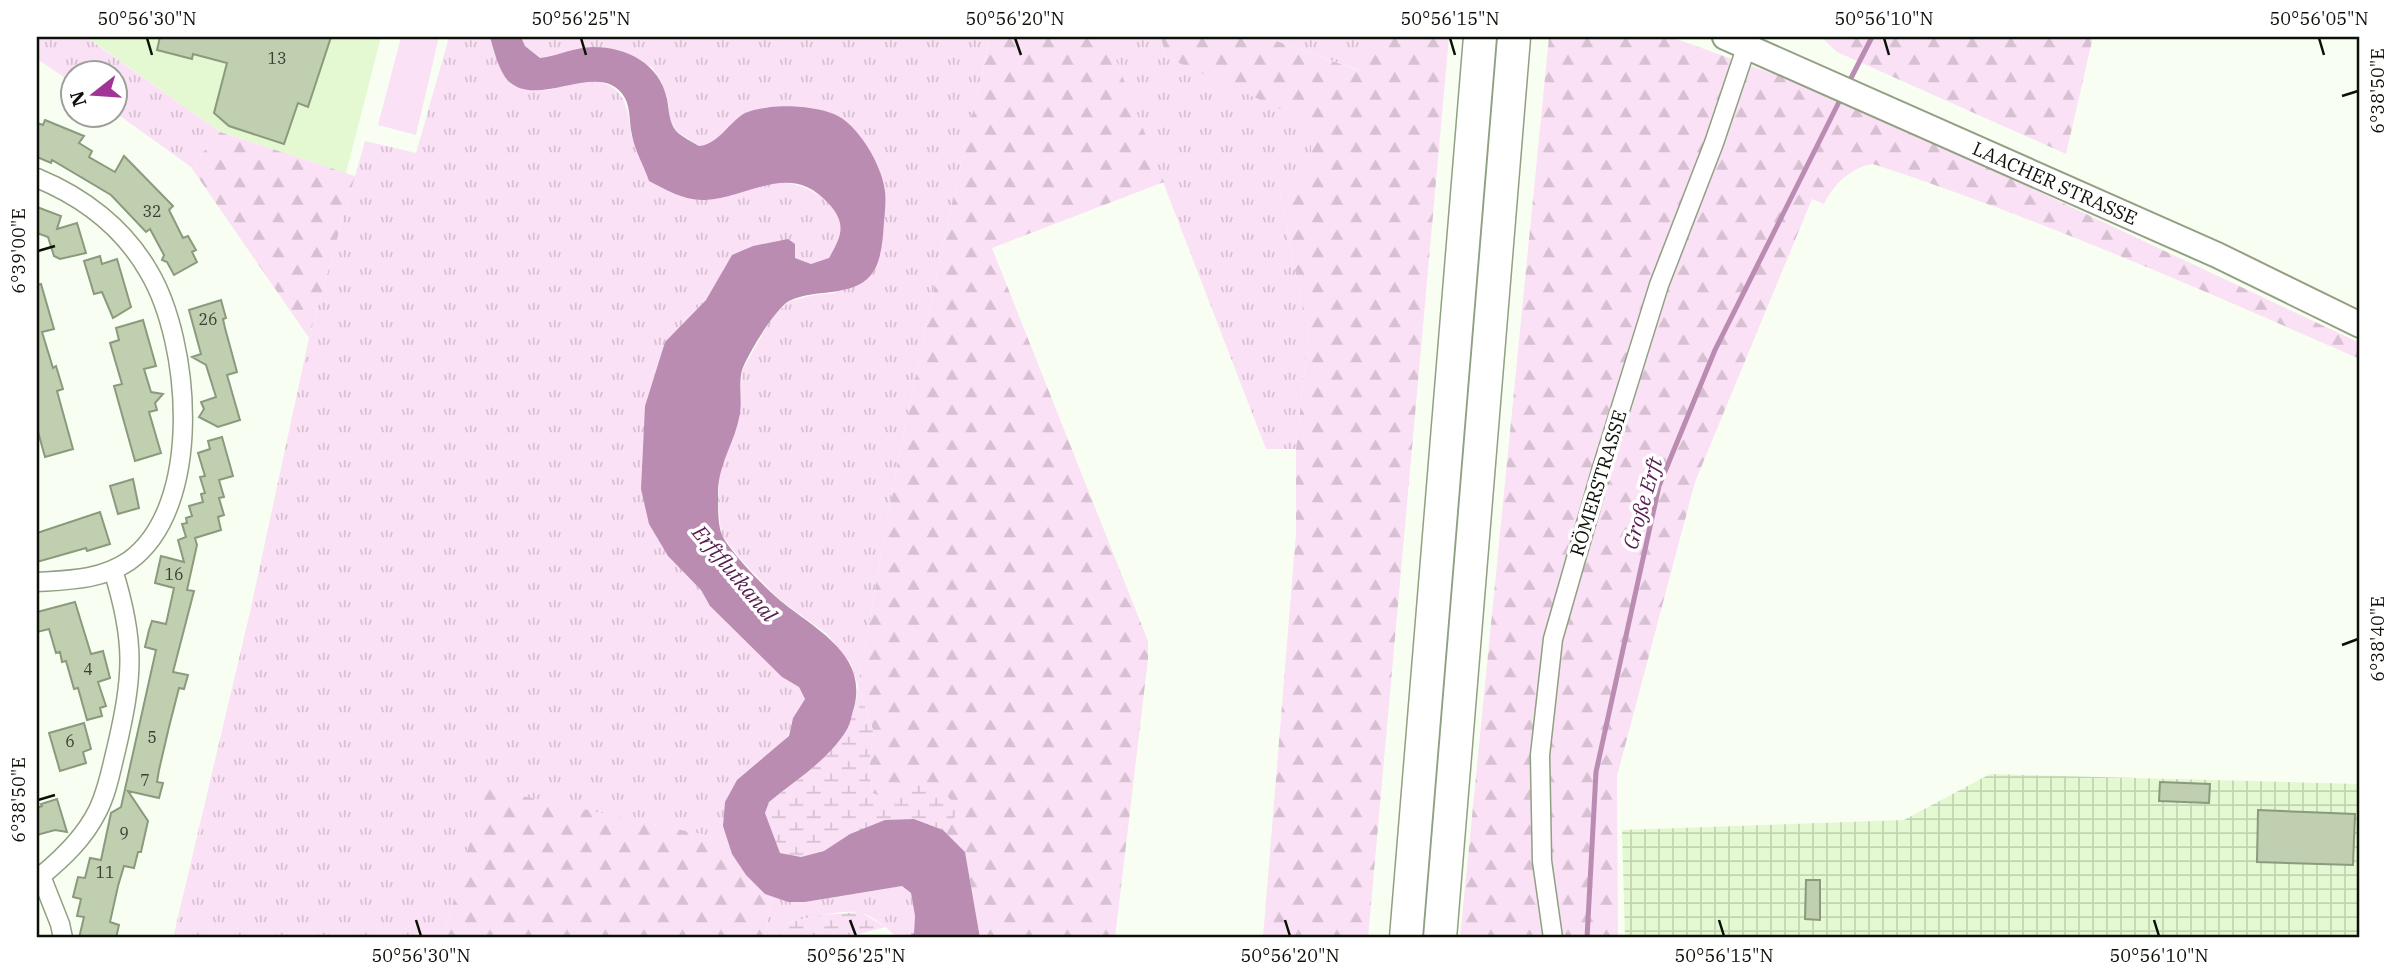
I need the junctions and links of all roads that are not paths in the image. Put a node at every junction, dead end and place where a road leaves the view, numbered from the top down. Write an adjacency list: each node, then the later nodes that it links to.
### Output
1 (1480, 37): 10 (highway)
2 (1514, 37): 11 (highway)
3 (1741, 40): 5 (main road, LAACHER STRASSE); 12 (street, RÖMERSTRASSE)
4 (37, 178): 6 (street)
5 (2360, 326)
6 (113, 570): 7 (street); 8 (street)
7 (37, 582)
8 (39, 878): 9 (street)
9 (62, 938)
10 (1406, 938)
11 (1440, 938)
12 (1553, 938)

